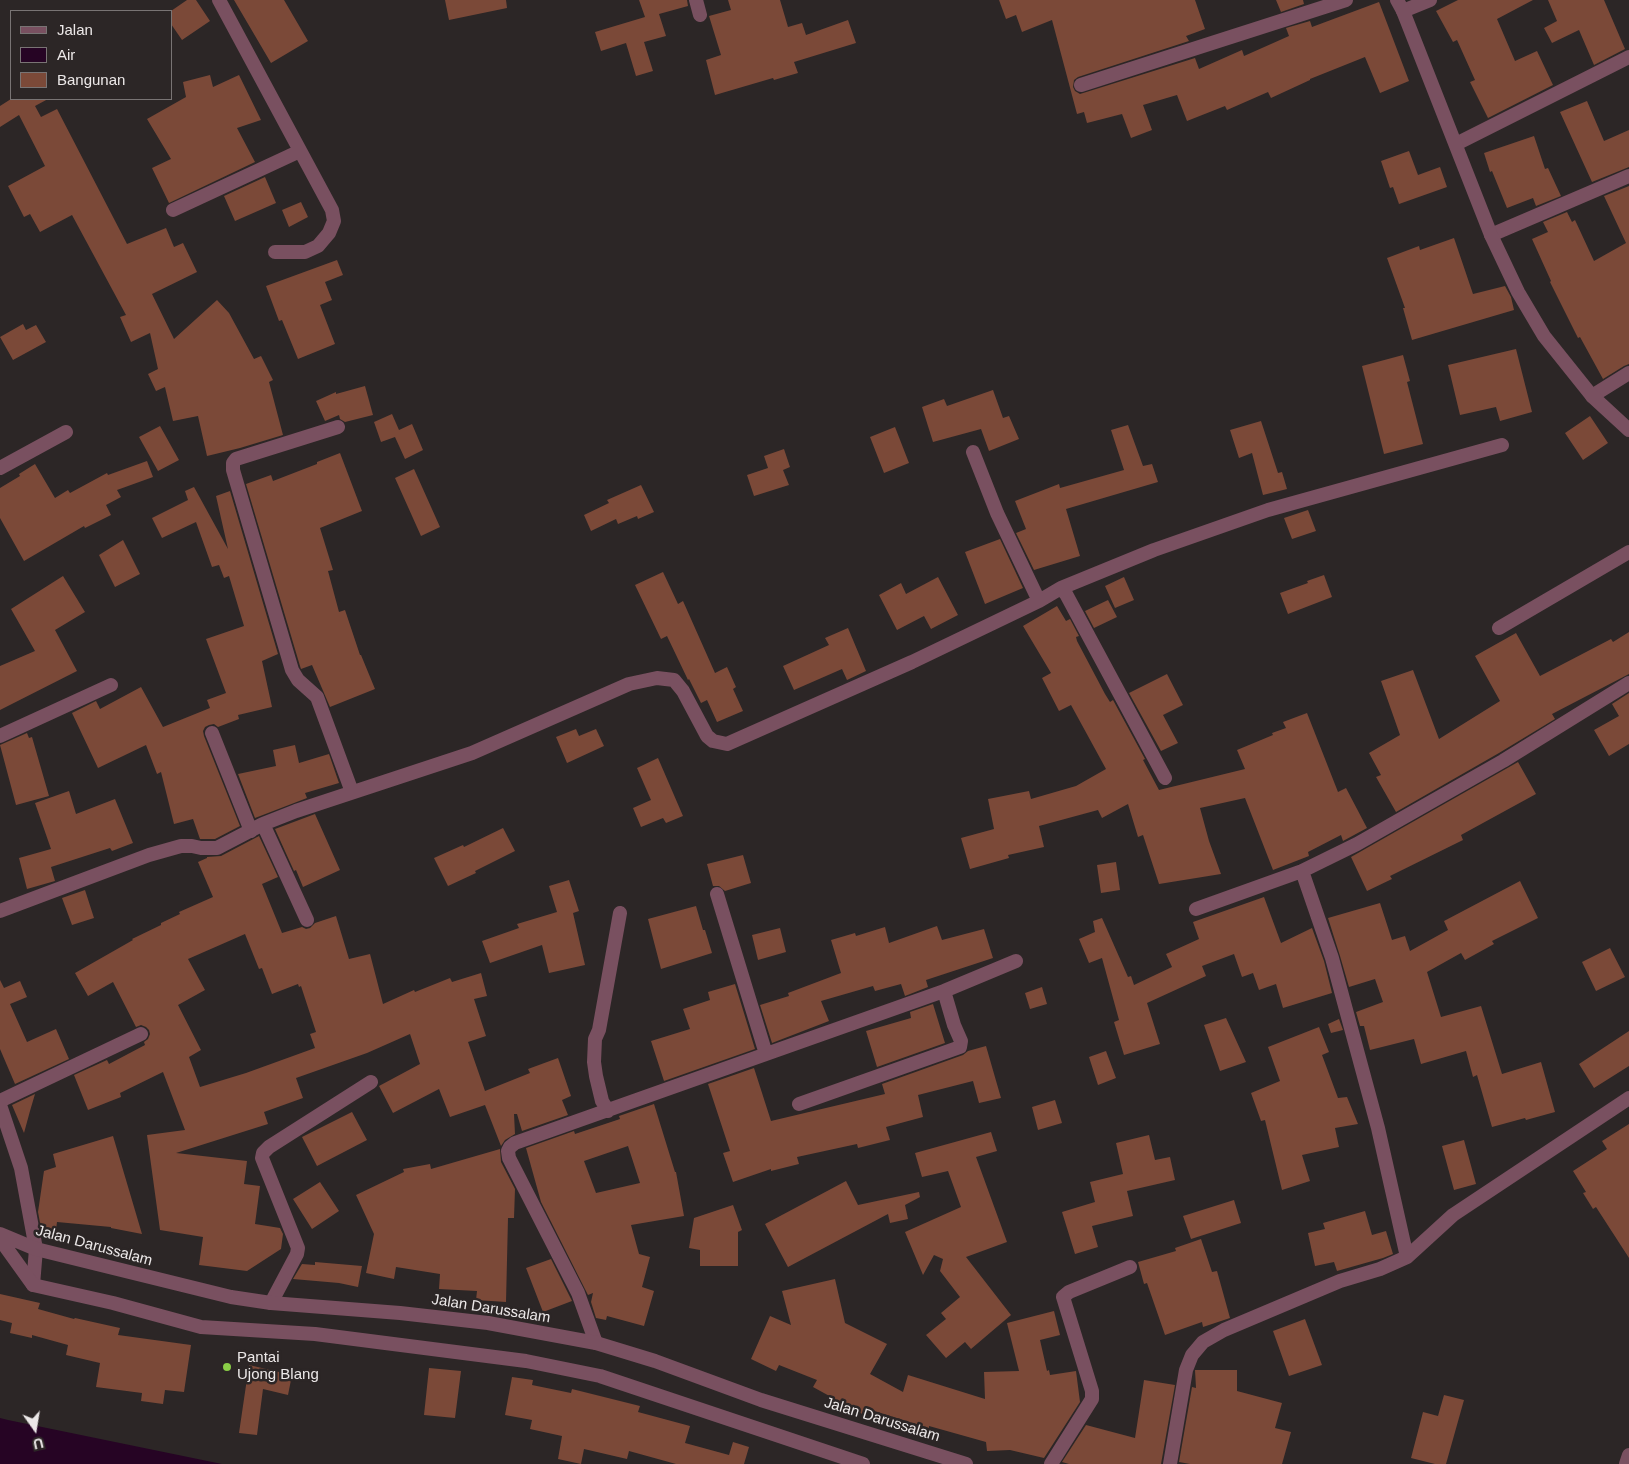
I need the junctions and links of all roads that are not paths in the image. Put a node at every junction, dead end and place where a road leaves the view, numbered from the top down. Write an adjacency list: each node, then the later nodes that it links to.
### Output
1 (219, 0): 10 (street)
2 (696, 0): 6 (street)
3 (1346, 0): 8 (street)
4 (1430, 0): 5 (street)
5 (1400, 5): 9 (street)
6 (700, 15)
7 (1629, 57): 9 (street)
8 (1081, 85)
9 (1456, 144): 13 (street)
10 (300, 152): 12 (street); 14 (street)
11 (1629, 176): 13 (street)
12 (173, 210)
13 (1490, 234): 16 (street)
14 (274, 252)
15 (1629, 373): 16 (street)
16 (1592, 396): 18 (street)
17 (338, 427): 32 (street)
18 (1629, 430)
19 (66, 432): 22 (street)
20 (1502, 445): 24 (street)
21 (973, 452): 25 (street)
22 (0, 468)
23 (1629, 552): 26 (street)
24 (1061, 588): 25 (street); 31 (street)
25 (1039, 601): 32 (street)
26 (1500, 628)
27 (1629, 683): 35 (street)
28 (111, 685): 30 (street)
29 (212, 733): 34 (street)
30 (0, 736)
31 (1165, 778)
32 (352, 792): 33 (street)
33 (263, 824): 34 (street); 40 (street)
34 (251, 831): 38 (street)
35 (1302, 871): 37 (street); 54 (street)
36 (717, 894): 44 (street)
37 (1196, 909)
38 (0, 911)
39 (620, 913): 50 (street)
40 (307, 920)
41 (1016, 961): 42 (street)
42 (944, 991): 44 (street); 48 (street)
43 (141, 1034): 47 (street)
44 (766, 1054): 50 (street)
45 (371, 1082): 57 (street)
46 (1629, 1098): 54 (street)
47 (0, 1100)
48 (800, 1104)
49 (0, 1105): 53 (street)
50 (608, 1112): 58 (street)
51 (0, 1234): 53 (street, Jalan Darussalam)
52 (0, 1238): 56 (street)
53 (36, 1249): 56 (street); 57 (street, Jalan Darussalam)
54 (1407, 1257): 63 (street)
55 (1130, 1267): 62 (street)
56 (33, 1285): 60 (street)
57 (271, 1303): 58 (street, Jalan Darussalam)
58 (596, 1343): 61 (street, Jalan Darussalam)
59 (1629, 1455): 64 (street)
60 (864, 1464)
61 (966, 1464)
62 (1051, 1464)
63 (1170, 1464)
64 (1626, 1464)

